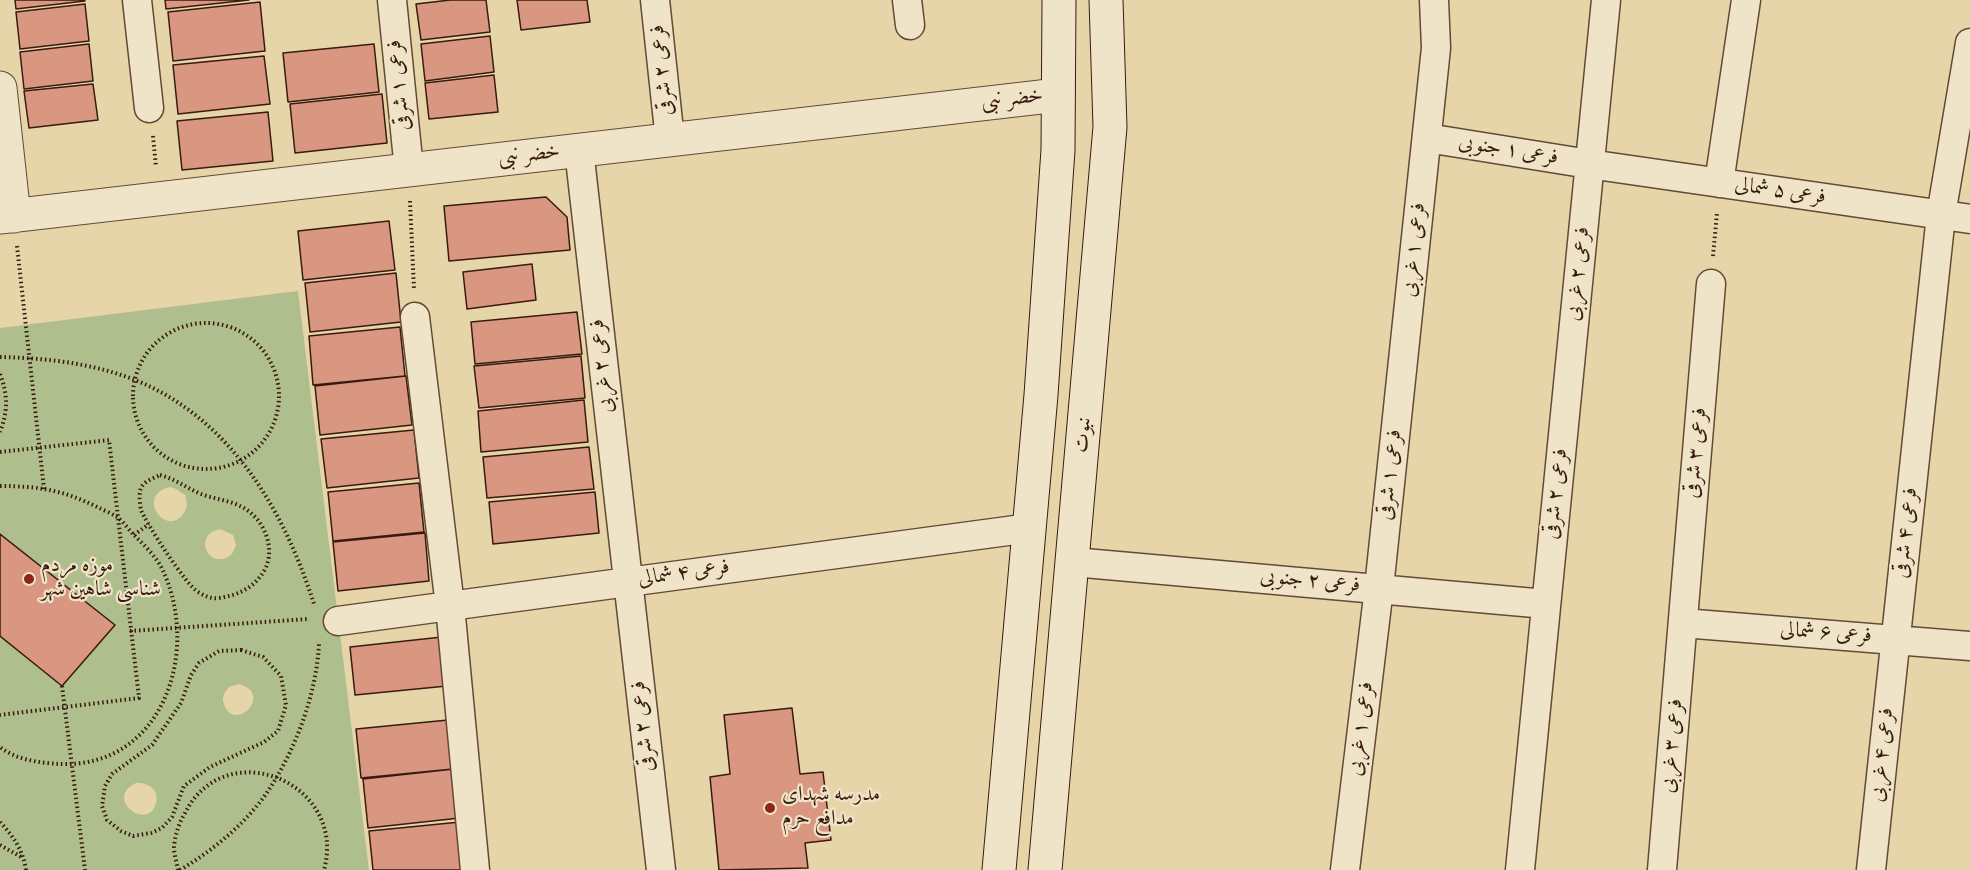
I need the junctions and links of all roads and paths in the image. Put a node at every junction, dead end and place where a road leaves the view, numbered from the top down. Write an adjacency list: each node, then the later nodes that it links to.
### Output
1 (137, 0): 12 (street)
2 (392, 0): 17 (street, فرعی ۱ شرقی)
3 (655, 0): 14 (street, فرعی ۲ شرقی)
4 (1059, 0): 11 (main road)
5 (1106, 0): 41 (main road, نبوت)
6 (1434, 0): 13 (street)
7 (1606, 0): 16 (street)
8 (1746, 0): 18 (street)
9 (1970, 44): 20 (street)
10 (0, 87): 21 (main road)
11 (1058, 95): 14 (main road, خضر نبی); 39 (main road)
12 (149, 108): 19 (path)
13 (1427, 138): 16 (street, فرعی ۱ جنوبی); 27 (street, فرعی ۱ غربی)
14 (670, 140): 15 (main road, خضر نبی)
15 (579, 150): 17 (main road, خضر نبی); 42 (street, فرعی ۲ غربی)
16 (1589, 164): 18 (street, فرعی ۵ شمالی); 30 (street, فرعی ۲ غربی)
17 (409, 170): 19 (main road, خضر نبی); 24 (path)
18 (1719, 183): 20 (street, فرعی ۵ شمالی); 23 (path)
19 (160, 199): 21 (main road, خضر نبی)
20 (1941, 215): 22 (street, فرعی ۵ شمالی); 50 (street, فرعی ۴ شرقی)
21 (7, 216): 26 (path)
22 (1970, 219)
23 (1711, 284): 47 (street, فرعی ۳ شرقی)
24 (415, 317): 45 (street)
25 (0, 357): 26 (path)
26 (30, 358): 29 (path); 32 (path)
27 (1403, 363): 43 (street, فرعی ۱ شرقی)
28 (0, 374): 31 (path)
29 (134, 379): 34 (path); 34 (path); 34 (path)
30 (1568, 384): 44 (street, فرعی ۲ شرقی)
31 (0, 432)
32 (39, 448): 33 (path); 36 (path); 37 (path)
33 (0, 452)
34 (242, 461): 46 (path)
35 (0, 486): 36 (path)
36 (44, 489): 37 (path)
37 (118, 517): 40 (path); 49 (path)
38 (149, 524): 38 (path); 40 (path)
39 (1030, 528): 42 (street, فرعی ۴ شمالی); 69 (main road)
40 (134, 535): 48 (path)
41 (1073, 562): 43 (street, فرعی ۲ جنوبی); 70 (main road, نبوت)
42 (628, 582): 45 (street, فرعی ۴ شمالی); 68 (street, فرعی ۲ شرقی)
43 (1379, 588): 44 (street, فرعی ۲ جنوبی); 71 (street, فرعی ۱ غربی)
44 (1546, 604): 72 (street)
45 (450, 606): 46 (street, فرعی ۴ شمالی); 67 (street)
46 (323, 620): 48 (path); 57 (path)
47 (1683, 623): 50 (street, فرعی ۶ شمالی); 73 (street, فرعی ۳ غربی)
48 (177, 628): 49 (path); 56 (path)
49 (130, 631): 53 (path)
50 (1896, 639): 51 (street, فرعی ۶ شمالی); 74 (street, فرعی ۴ غربی)
51 (1970, 646)
52 (63, 686): 53 (path)
53 (65, 707): 54 (path); 56 (path)
54 (0, 715)
55 (0, 747): 56 (path)
56 (72, 765): 64 (path)
57 (276, 776): 59 (path); 65 (path); 66 (path)
58 (175, 808): 58 (path); 59 (path)
59 (184, 814): 65 (path)
60 (0, 822): 62 (path)
61 (0, 845): 62 (path)
62 (24, 858): 63 (path)
63 (26, 870)
64 (85, 870)
65 (179, 870)
66 (324, 870)
67 (475, 870)
68 (660, 870)
69 (999, 870)
70 (1045, 870)
71 (1345, 870)
72 (1520, 870)
73 (1662, 870)
74 (1871, 870)

